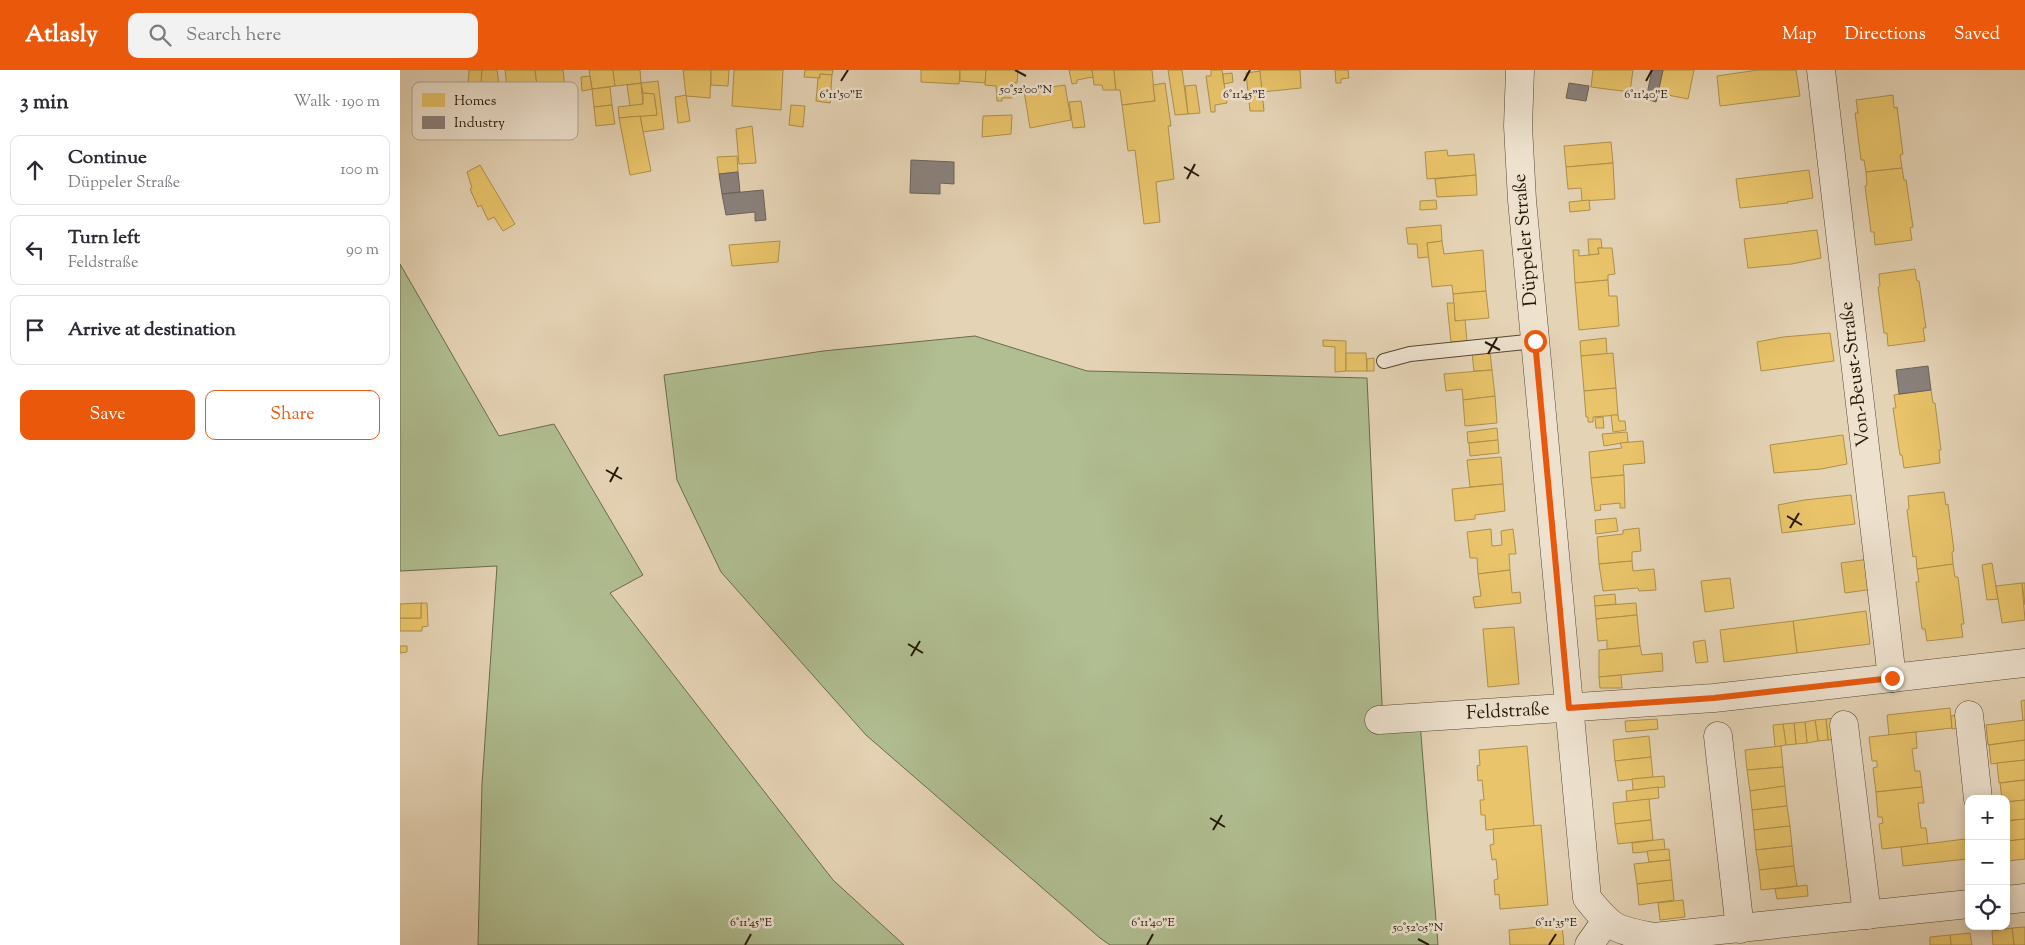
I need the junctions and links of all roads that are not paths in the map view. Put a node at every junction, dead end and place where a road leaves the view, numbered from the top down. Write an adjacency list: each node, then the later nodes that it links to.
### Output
1 (1520, 70): 3 (street, Düppeler Straße)
2 (1821, 70): 6 (street, Von-Beust-Straße)
3 (1535, 341): 4 (lane); 7 (street, Düppeler Straße)
4 (1384, 361)
5 (2025, 663): 6 (street, Feldstraße)
6 (1892, 678): 7 (street, Feldstraße)
7 (1569, 708): 9 (street, Feldstraße); 17 (street, Düppeler Straße)
8 (1969, 715): 12 (street)
9 (1379, 720)
10 (1844, 725): 16 (street)
11 (1718, 736): 18 (street)
12 (1978, 795)
13 (2025, 898): 14 (street)
14 (2010, 900)
15 (1965, 904): 16 (street)
16 (1867, 915): 18 (street)
17 (1606, 921): 18 (street); 19 (street)
18 (1740, 929)
19 (1589, 945)

